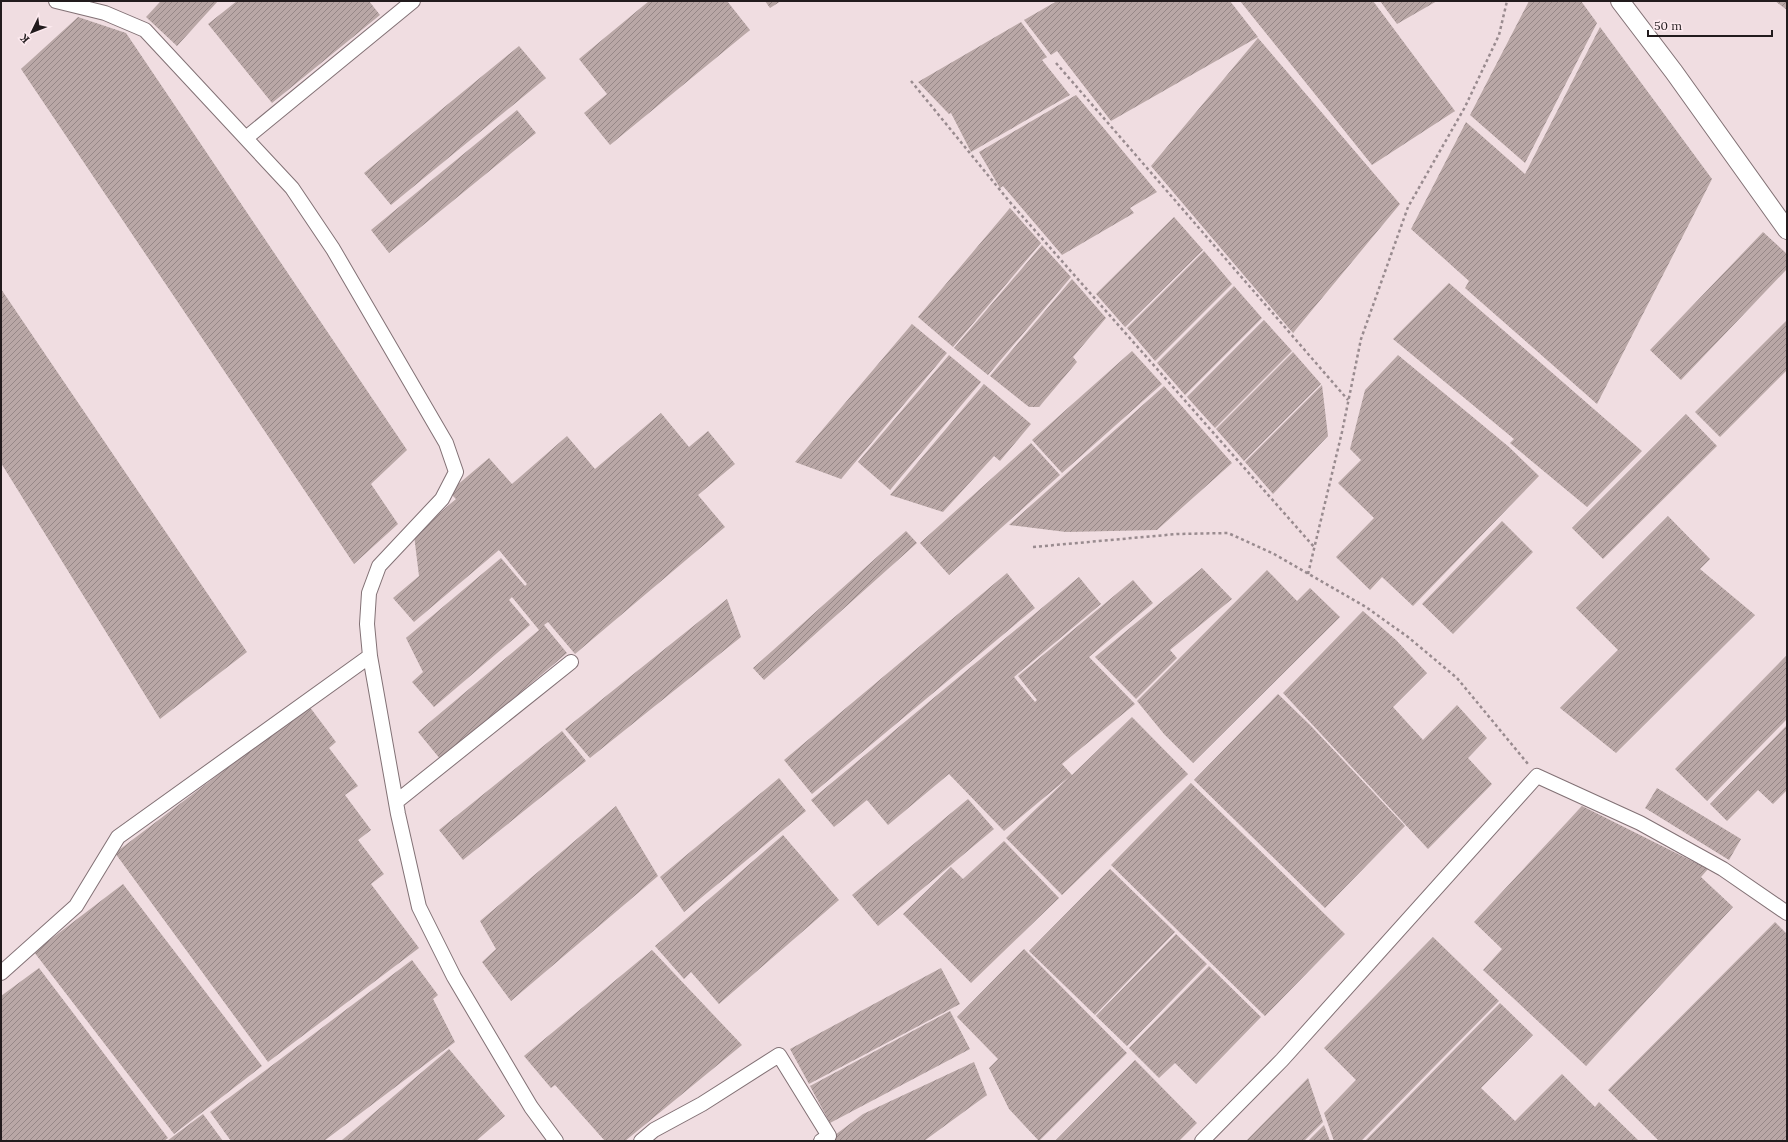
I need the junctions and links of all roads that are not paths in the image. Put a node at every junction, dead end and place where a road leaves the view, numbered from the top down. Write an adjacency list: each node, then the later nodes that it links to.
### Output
1 (56, 1): 4 (street)
2 (413, 1): 4 (street)
3 (1620, 1): 5 (street)
4 (246, 138): 6 (street)
5 (1787, 230)
6 (370, 656): 8 (street); 10 (street)
7 (571, 662): 8 (street)
8 (396, 802): 11 (street)
9 (1787, 914): 14 (street)
10 (1, 973)
11 (556, 1141)
12 (641, 1141): 13 (street)
13 (821, 1141)
14 (1202, 1141)

